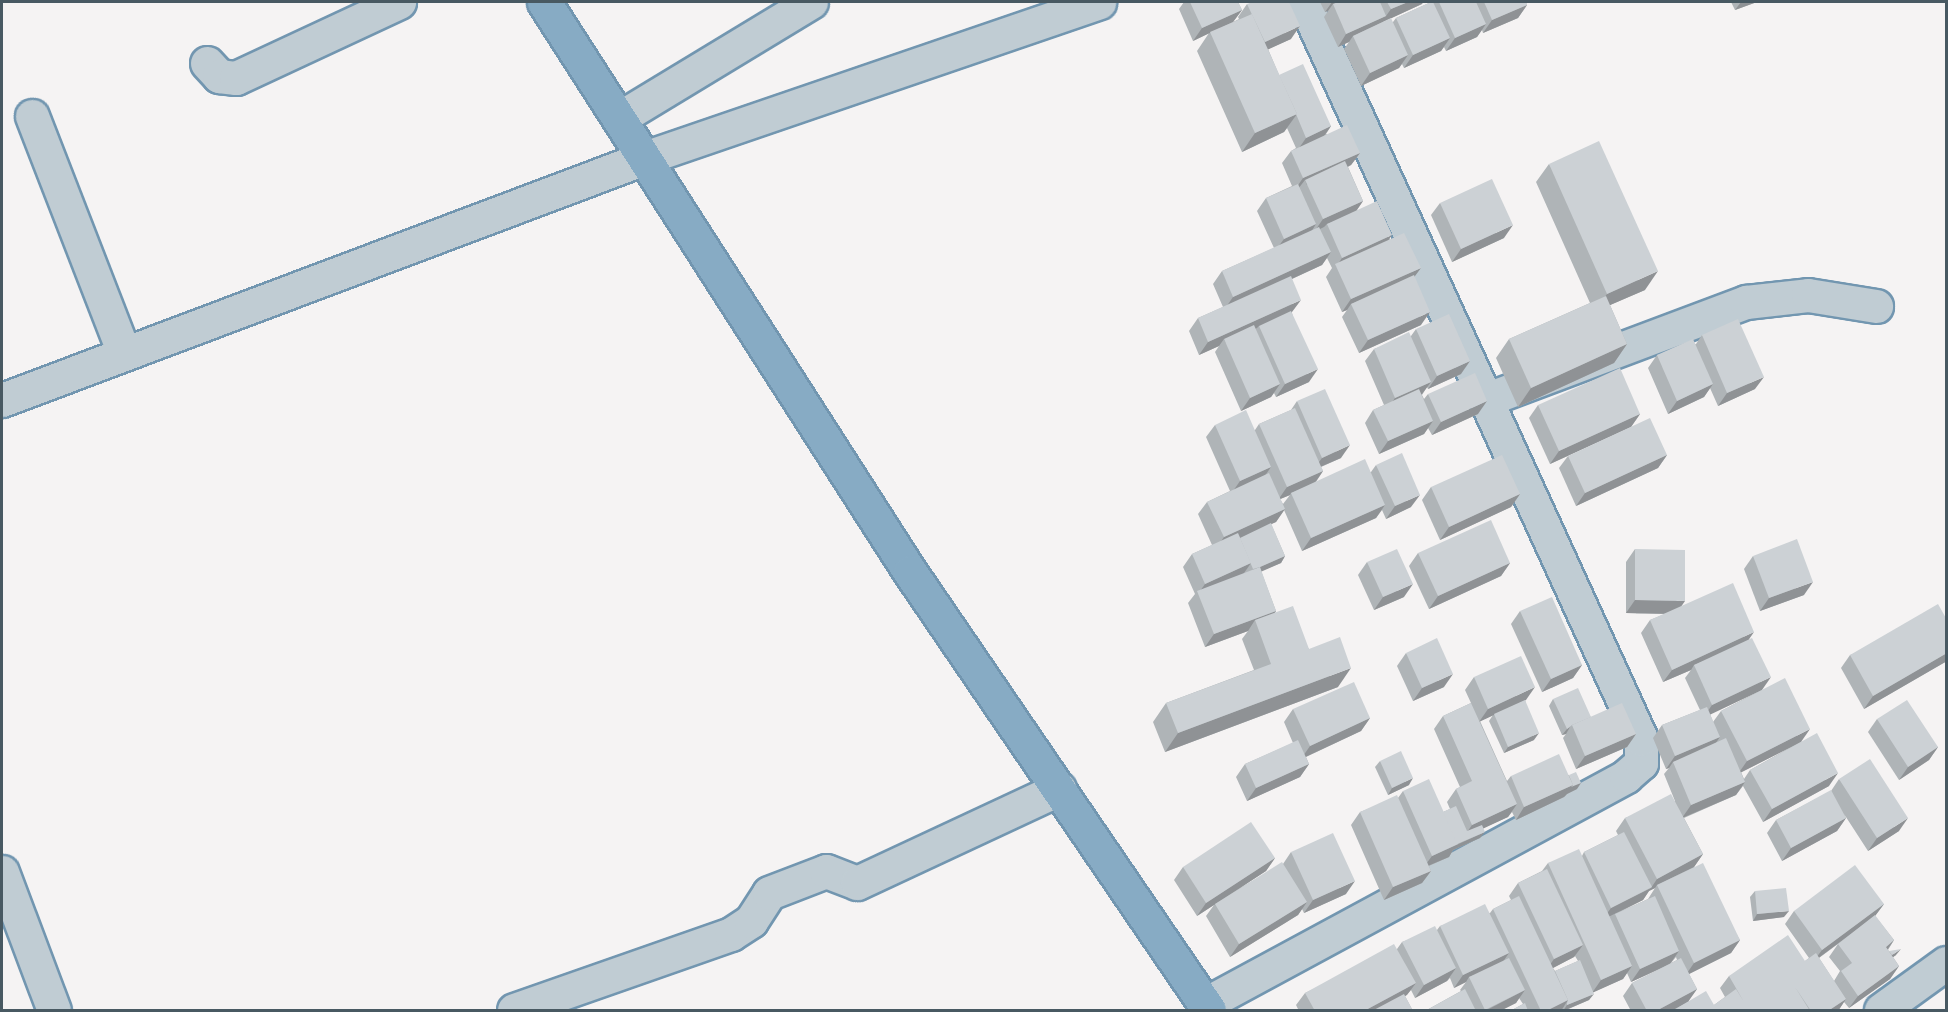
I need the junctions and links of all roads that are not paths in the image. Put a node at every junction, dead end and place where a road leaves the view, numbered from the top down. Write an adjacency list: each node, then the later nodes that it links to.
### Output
1 (399, 2): 6 (street)
2 (544, 2): 8 (highway)
3 (811, 2): 8 (street)
4 (1099, 2): 9 (street)
5 (1304, 2): 13 (street)
6 (207, 63)
7 (32, 116): 11 (street)
8 (621, 117): 9 (highway)
9 (647, 157): 11 (street); 14 (highway)
10 (1876, 306): 13 (street)
11 (124, 353): 12 (street)
12 (2, 400)
13 (1485, 400): 18 (street)
14 (1059, 789): 17 (street); 18 (highway)
15 (2, 872): 19 (street)
16 (1947, 963): 21 (street)
17 (577, 1000): 20 (street)
18 (1207, 1007)
19 (54, 1011)
20 (514, 1011)
21 (1881, 1011)

